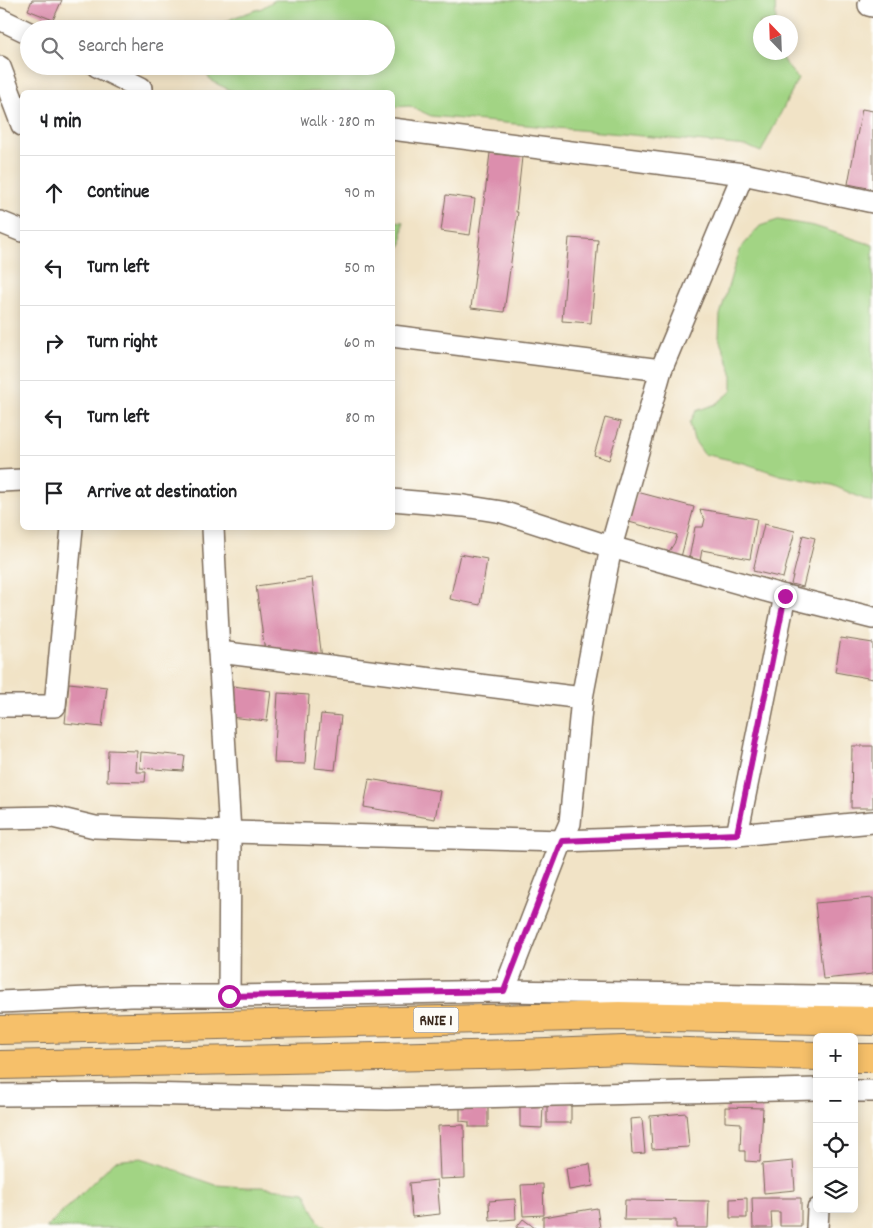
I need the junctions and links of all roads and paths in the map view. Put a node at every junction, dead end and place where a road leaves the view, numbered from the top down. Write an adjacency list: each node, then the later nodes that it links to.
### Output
1 (0, 19): 2 (street)
2 (20, 29)
3 (0, 67): 6 (street)
4 (115, 75): 5 (street)
5 (141, 88)
6 (20, 120)
7 (395, 129): 8 (street)
8 (743, 174): 9 (street); 13 (street)
9 (873, 202)
10 (0, 222): 11 (street)
11 (20, 230)
12 (395, 336): 13 (street)
13 (661, 370): 19 (street)
14 (20, 480): 15 (street)
15 (0, 482)
16 (395, 500): 19 (street)
17 (72, 530): 24 (street)
18 (213, 530): 22 (street)
19 (611, 547): 20 (street); 23 (street)
20 (785, 596): 21 (street); 28 (street)
21 (873, 618)
22 (219, 652): 23 (street); 27 (street)
23 (582, 698): 29 (street)
24 (0, 706)
25 (0, 818): 27 (street)
26 (873, 822): 28 (street)
27 (230, 832): 29 (street); 31 (street)
28 (737, 834): 29 (street)
29 (562, 841): 30 (street)
30 (504, 991): 31 (street); 32 (street)
31 (229, 996): 33 (street)
32 (873, 996)
33 (0, 1002)
34 (873, 1021): 35 (highway, RNIE 1)
35 (0, 1030)
36 (813, 1056): 39 (highway, RNIE 1)
37 (858, 1058): 38 (highway)
38 (873, 1058)
39 (0, 1065)
40 (813, 1089): 43 (street)
41 (858, 1090): 42 (street)
42 (873, 1091)
43 (0, 1095)
44 (818, 1213): 45 (street)
45 (817, 1228)

